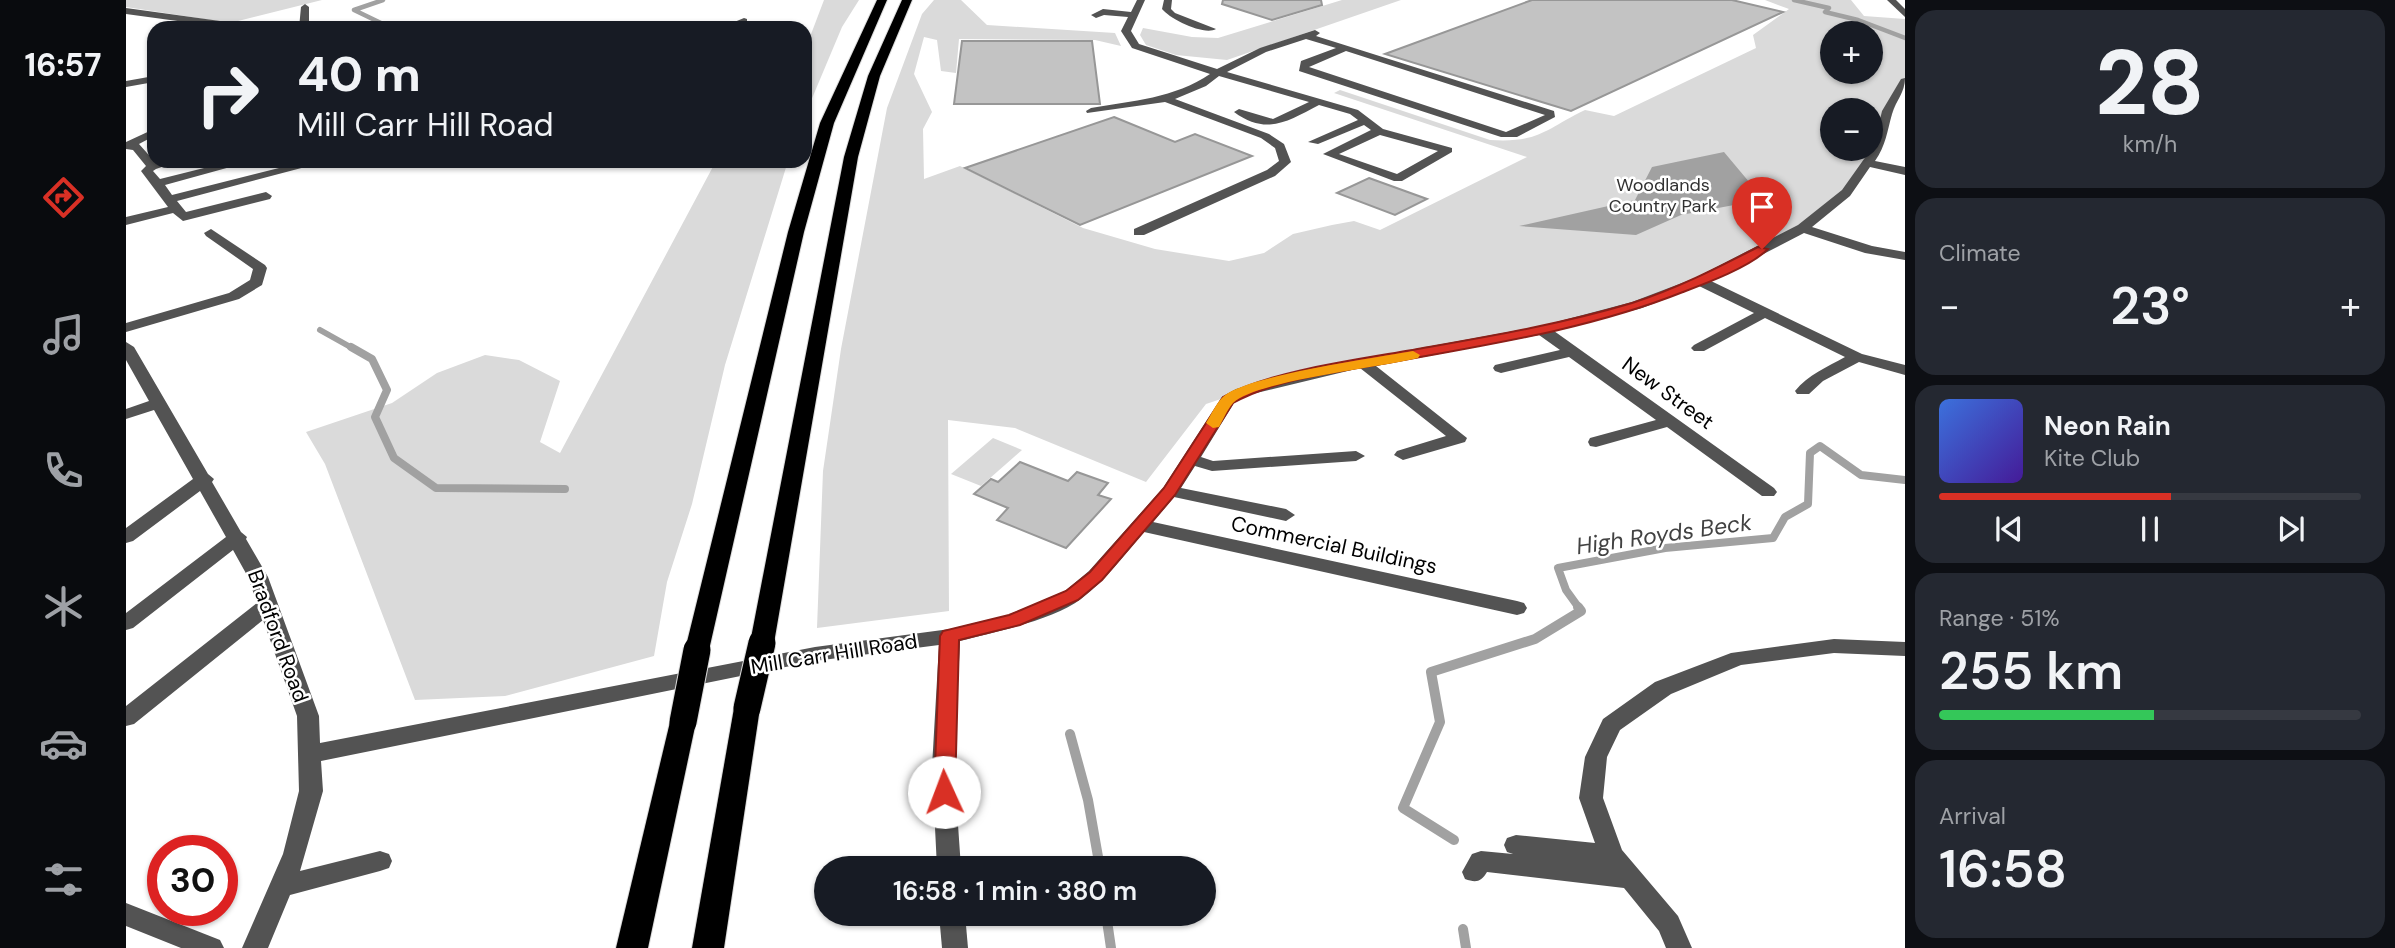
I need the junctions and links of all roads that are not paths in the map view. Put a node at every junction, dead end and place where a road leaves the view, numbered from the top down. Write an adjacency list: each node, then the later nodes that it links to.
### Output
1 (882, 0): 87 (highway, bridge)
2 (906, 0): 88 (highway, bridge)
3 (1141, 0): 10 (street)
4 (1168, 0): 13 (street)
5 (1891, 0): 8 (street)
6 (305, 7): 12 (street)
7 (126, 11): 11 (street)
8 (1905, 14)
9 (1096, 15): 10 (street)
10 (1134, 15): 15 (street)
11 (198, 21)
12 (304, 21)
13 (1211, 29)
14 (1346, 48): 14 (street); 15 (street)
15 (1219, 72): 19 (street); 20 (street)
16 (147, 80): 18 (street)
17 (1905, 80): 29 (street, Mill Carr Hill Road)
18 (126, 84)
19 (1166, 99): 21 (street); 39 (street)
20 (1318, 102): 22 (street); 23 (street)
21 (1095, 110)
22 (1239, 112)
23 (1365, 121): 24 (street); 26 (street)
24 (1379, 131): 24 (street)
25 (147, 136): 27 (street)
26 (1314, 142)
27 (126, 146): 28 (street)
28 (147, 160)
29 (1869, 163): 33 (street); 38 (street, Mill Carr Hill Road)
30 (150, 168): 34 (street)
31 (218, 168): 34 (street)
32 (297, 168): 36 (street)
33 (1905, 171)
34 (155, 184): 36 (street)
35 (266, 196): 36 (street)
36 (175, 209): 37 (street)
37 (126, 221)
38 (1803, 228): 41 (street); 42 (street, Mill Carr Hill Road)
39 (1139, 232)
40 (211, 233): 44 (street)
41 (1903, 253)
42 (1700, 281): 43 (street); 45 (street, Mill Carr Hill Road)
43 (1766, 312): 47 (street); 49 (street)
44 (126, 328)
45 (1542, 330): 48 (street, New Street); 50 (street, Mill Carr Hill Road)
46 (126, 347): 53 (street, Bradford Road)
47 (1699, 348)
48 (1575, 351): 51 (street); 57 (street, New Street)
49 (1857, 357): 52 (street); 54 (street)
50 (1364, 364): 59 (street); 61 (street, Mill Carr Hill Road)
51 (1501, 368)
52 (1905, 369)
53 (133, 374): 55 (street, Bradford Road)
54 (1803, 391)
55 (159, 403): 56 (street); 62 (street, Bradford Road)
56 (126, 414)
57 (1670, 421): 58 (street); 64 (street, New Street)
58 (1596, 442)
59 (1403, 455)
60 (1356, 456): 61 (street)
61 (1191, 459): 63 (street, Mill Carr Hill Road)
62 (205, 479): 67 (street); 68 (street, Bradford Road)
63 (1170, 491): 65 (street); 66 (street, Mill Carr Hill Road)
64 (1768, 492)
65 (1286, 515)
66 (1142, 526): 70 (street, Commercial Buildings); 72 (street, Mill Carr Hill Road)
67 (126, 537)
68 (238, 537): 69 (street, Bradford Road); 71 (street)
69 (268, 606): 74 (street); 75 (street, Bradford Road)
70 (1517, 608)
71 (126, 623)
72 (950, 636): 75 (street, Mill Carr Hill Road); 78 (street)
73 (1905, 649): 77 (street)
74 (126, 718)
75 (311, 754): 82 (street, Bradford Road)
76 (1516, 845): 77 (street)
77 (1612, 855): 81 (street)
78 (948, 856)
79 (380, 861): 82 (street)
80 (1474, 872): 81 (street)
81 (1631, 878): 90 (street)
82 (282, 886): 86 (street, Bradford Road)
83 (126, 914): 85 (street)
84 (953, 926): 89 (street)
85 (211, 948)
86 (255, 948)
87 (632, 948)
88 (708, 948)
89 (955, 948)
90 (1679, 948)

